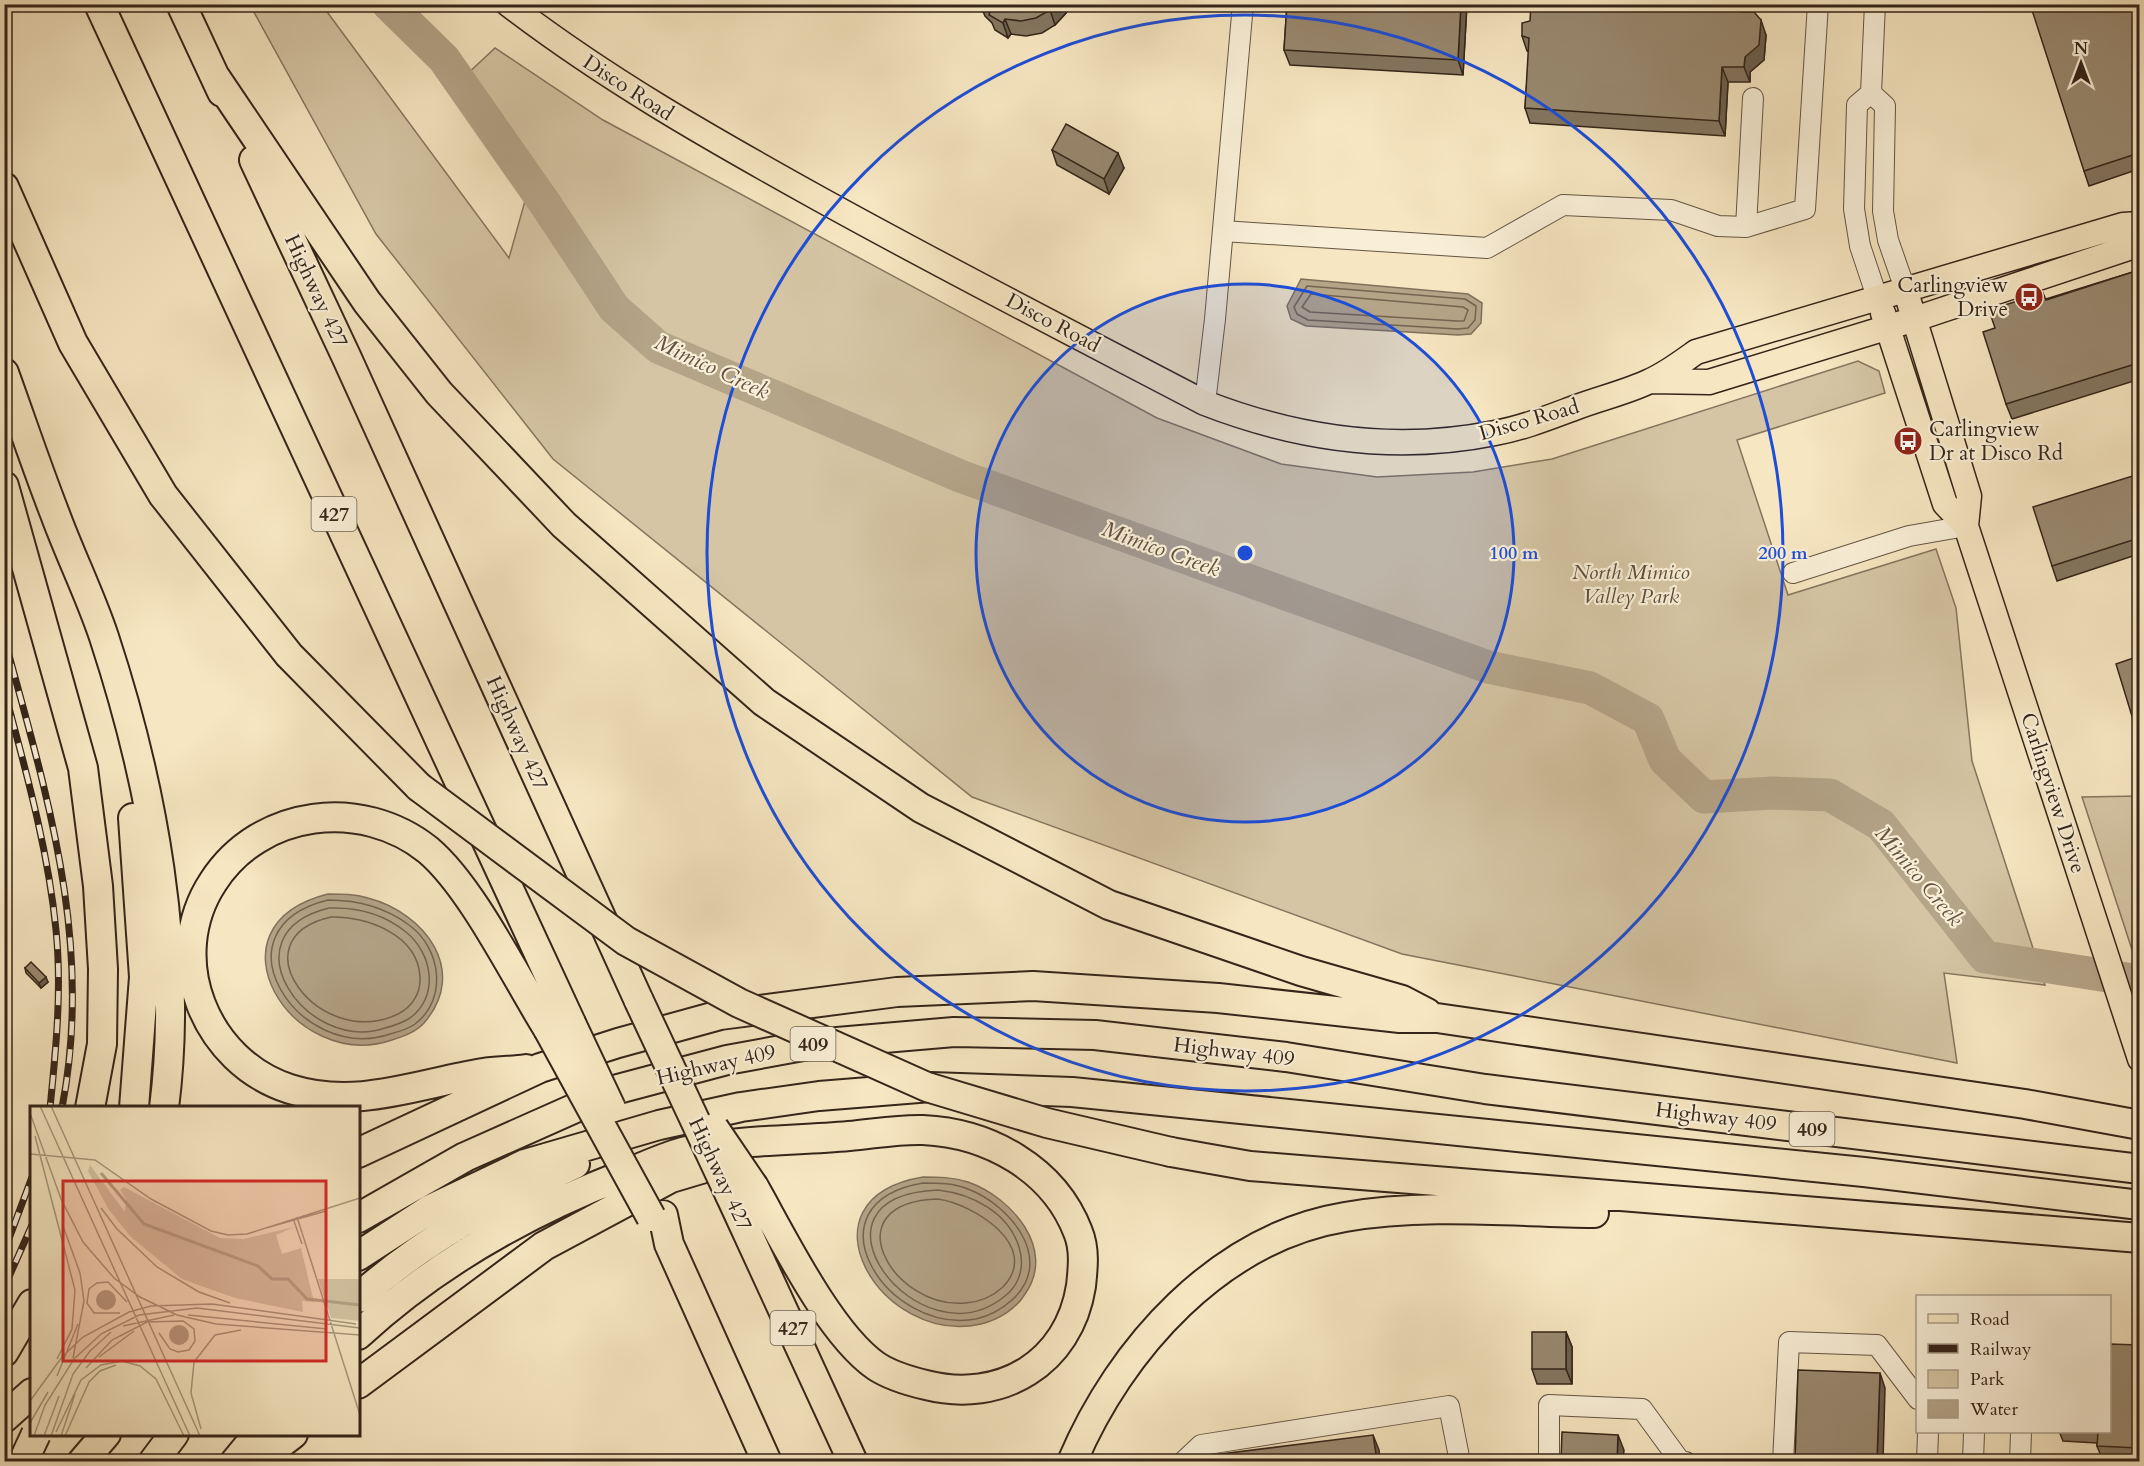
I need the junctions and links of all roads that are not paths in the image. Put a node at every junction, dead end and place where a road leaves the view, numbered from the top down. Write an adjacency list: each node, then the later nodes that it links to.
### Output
1 (99, 4): 27 (highway, 427)
2 (181, 4): 7 (highway, Highway 427 / 427)
3 (508, 4): 21 (main road, Disco Road)
4 (1243, 4): 13 (street)
5 (1818, 4): 12 (street)
6 (1875, 4): 8 (street, Carlingview Drive)
7 (214, 75): 26 (highway); 38 (highway, Highway 427 / 427, bridge)
8 (1870, 93): 15 (street, Carlingview Drive); 16 (street, Carlingview Drive)
9 (1753, 98): 12 (street)
10 (4, 187): 41 (highway, bridge)
11 (2139, 224): 15 (main road, Disco Road)
12 (1746, 227): 13 (street)
13 (1223, 231): 21 (street)
14 (2139, 244): 17 (main road, Disco Road)
15 (1905, 289): 16 (main road, Disco Road); 17 (main road, Carlingview Drive)
16 (1877, 297): 18 (main road, Carlingview Drive); 20 (main road, Disco Road)
17 (1915, 319): 18 (main road, Disco Road); 24 (main road, Carlingview Drive)
18 (1888, 327): 20 (main road, Disco Road); 24 (main road, Carlingview Drive)
19 (4, 373): 23 (highway)
20 (1651, 381): 21 (main road, Disco Road)
21 (1204, 403)
22 (4, 486): 30 (highway)
23 (55, 514): 31 (highway); 32 (highway)
24 (1966, 526): 25 (street); 28 (main road, Carlingview Drive)
25 (1793, 573)
26 (1437, 1018): 29 (highway); 34 (highway)
27 (559, 1026): 29 (highway); 71 (highway, bridge)
28 (2136, 1050)
29 (540, 1068): 36 (highway)
30 (90, 1106)
31 (134, 1106)
32 (164, 1106)
33 (659, 1125): 39 (highway, Highway 409 / 409); 43 (highway, Highway 409); 44 (highway)
34 (2138, 1125)
35 (799, 1140): 38 (highway); 46 (highway); 48 (highway)
36 (360, 1153)
37 (2139, 1169): 40 (highway, Highway 409 / 409)
38 (742, 1191): 72 (highway, Highway 427 / 427)
39 (2139, 1205)
40 (363, 1215)
41 (1882, 1218): 42 (highway); 73 (highway)
42 (2139, 1238)
43 (360, 1255)
44 (360, 1296)
45 (30, 1307): 47 (highway)
46 (360, 1333)
47 (4, 1352)
48 (360, 1382)
49 (30, 1395): 51 (highway)
50 (1916, 1399): 78 (street)
51 (4, 1418)
52 (1928, 1433): 79 (street)
53 (1974, 1433): 80 (street)
54 (2021, 1433): 81 (street)
55 (35, 1436): 64 (highway, bridge)
56 (41, 1436): 63 (highway)
57 (85, 1436): 65 (highway)
58 (104, 1436): 66 (highway)
59 (172, 1436): 67 (highway)
60 (237, 1436): 68 (highway)
61 (256, 1436): 69 (highway)
62 (290, 1436): 70 (highway)
63 (13, 1461)
64 (23, 1461)
65 (76, 1461)
66 (82, 1461)
67 (153, 1461)
68 (221, 1461)
69 (235, 1461)
70 (257, 1461)
71 (767, 1461)
72 (853, 1461)
73 (1072, 1461)
74 (1183, 1461): 75 (street)
75 (1460, 1461)
76 (1548, 1461): 77 (street)
77 (1686, 1461)
78 (1784, 1461)
79 (1927, 1461)
80 (1973, 1461)
81 (2020, 1461)

